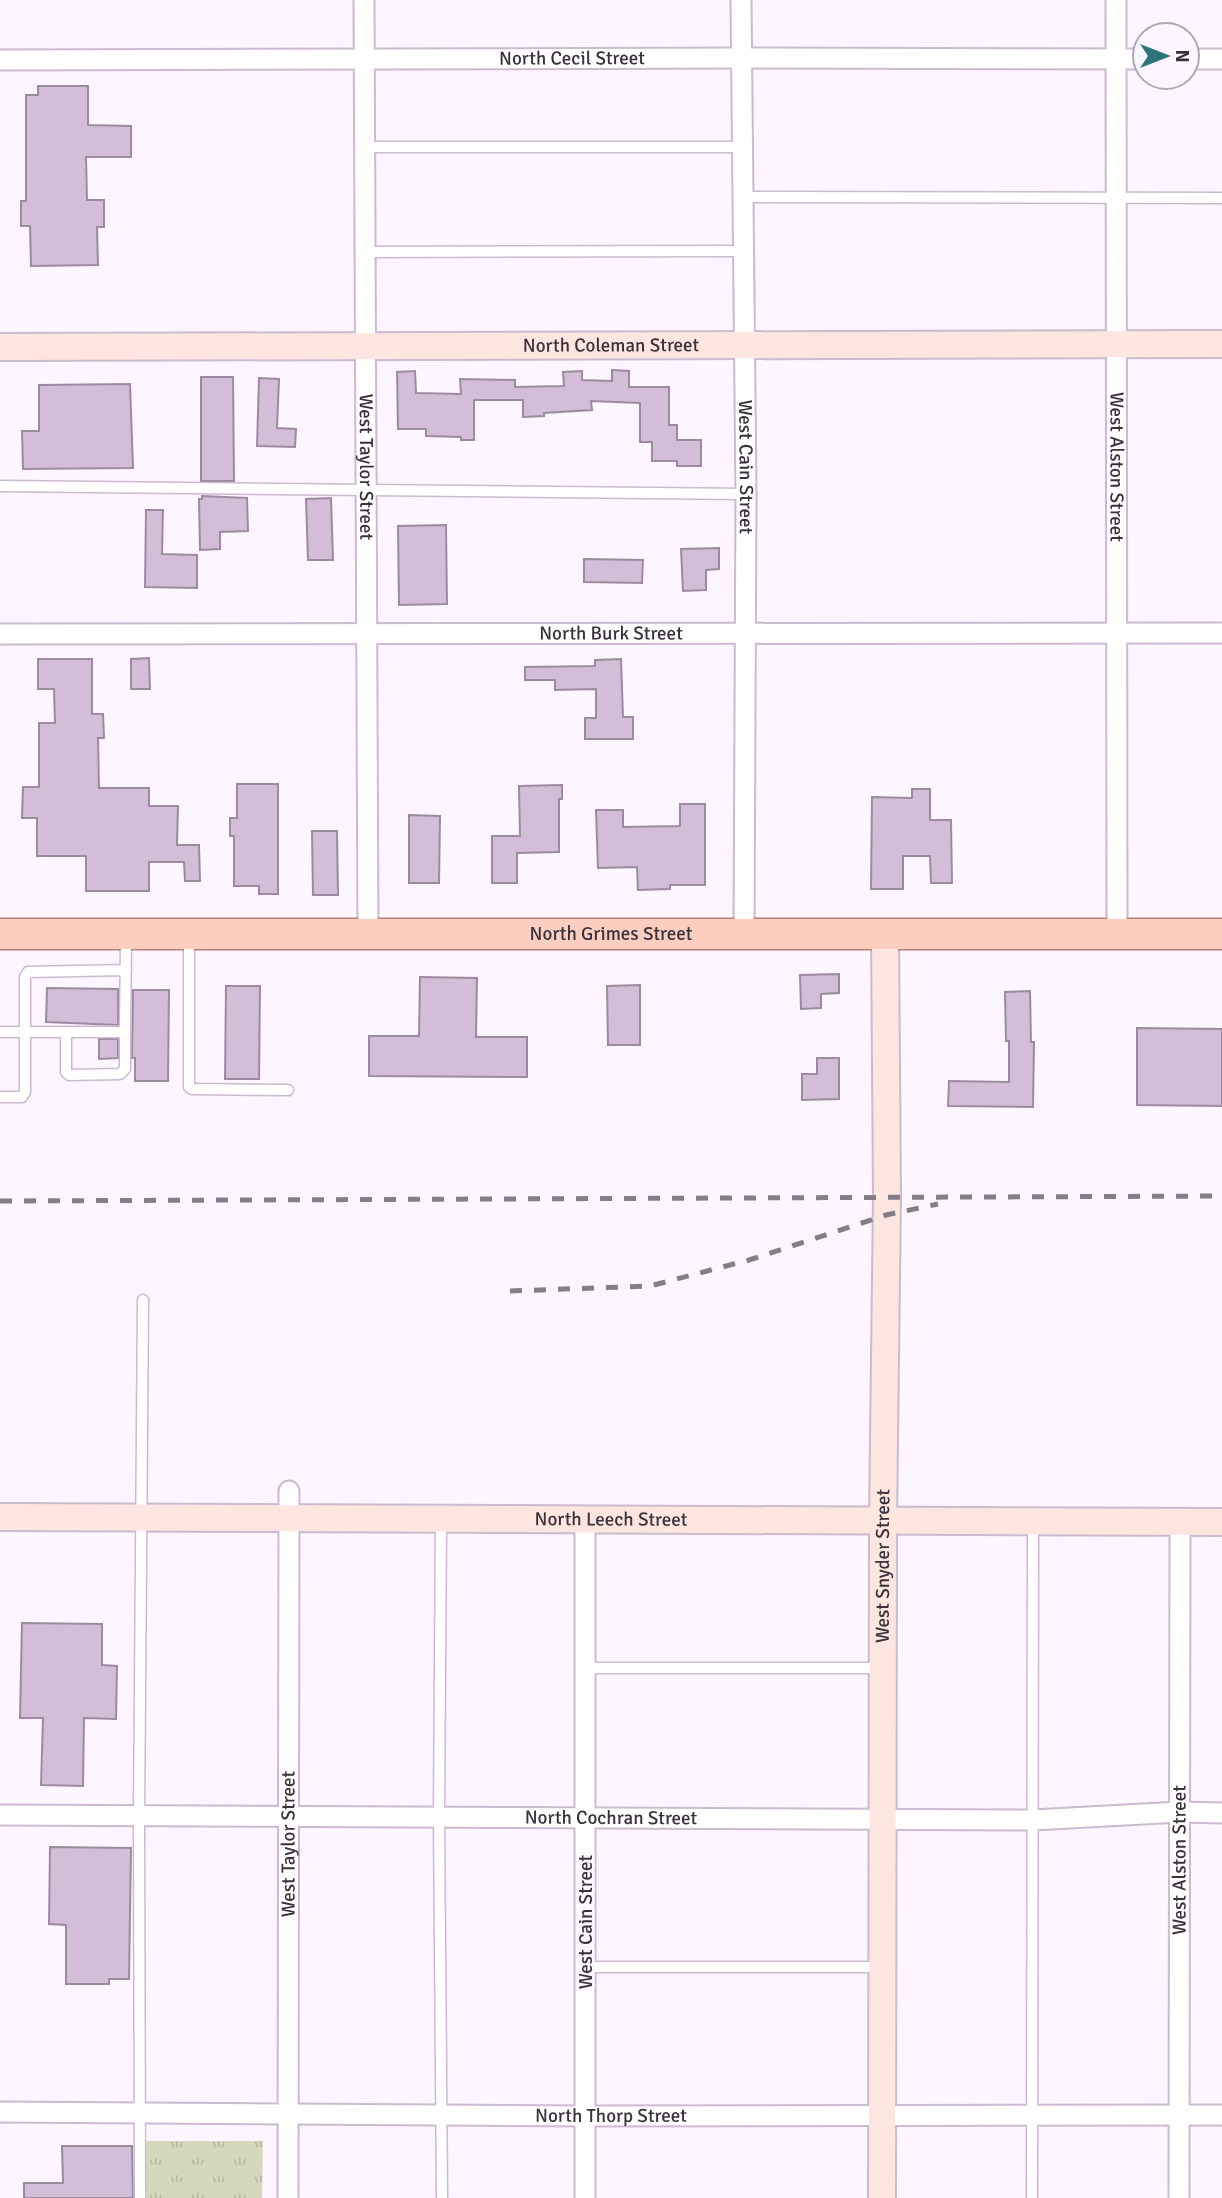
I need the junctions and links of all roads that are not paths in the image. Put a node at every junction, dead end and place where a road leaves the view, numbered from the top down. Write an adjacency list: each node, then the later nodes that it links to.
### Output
1 (364, 0): 5 (street, West Taylor Street)
2 (741, 0): 4 (street, West Cain Street)
3 (1116, 0): 6 (street, West Alston Street)
4 (742, 58): 5 (street, North Cecil Street); 6 (street, North Cecil Street); 12 (street, West Cain Street)
5 (364, 59): 10 (street, North Cecil Street); 11 (street, West Taylor Street)
6 (1115, 59): 7 (street, North Cecil Street); 14 (street, West Alston Street)
7 (1131, 59)
8 (1201, 59): 9 (street)
9 (1222, 59)
10 (0, 60)
11 (364, 147): 12 (lane); 17 (street, West Taylor Street)
12 (744, 147): 13 (street, West Cain Street)
13 (743, 197): 14 (lane); 16 (street, West Cain Street)
14 (1115, 198): 15 (lane); 19 (street, West Alston Street)
15 (1222, 198)
16 (743, 251): 17 (lane); 18 (street, West Cain Street)
17 (365, 252): 21 (street, West Taylor Street)
18 (744, 344): 19 (street, North Coleman Street); 21 (street, North Coleman Street); 25 (street, West Cain Street)
19 (1115, 344): 20 (street, North Coleman Street); 29 (street, West Alston Street)
20 (1222, 344)
21 (365, 346): 22 (street, North Coleman Street); 24 (street, West Taylor Street)
22 (0, 347)
23 (0, 486): 24 (lane)
24 (366, 489): 25 (lane); 27 (street, West Taylor Street)
25 (746, 494): 28 (street, West Cain Street)
26 (0, 634): 27 (street, North Burk Street)
27 (366, 634): 28 (street, North Burk Street); 37 (street, West Taylor Street)
28 (746, 634): 29 (street, North Burk Street); 38 (street, West Cain Street)
29 (1116, 634): 30 (street, North Burk Street); 35 (street, West Alston Street)
30 (1222, 634)
31 (0, 934): 32 (main road, North Grimes Street)
32 (126, 934): 33 (main road, North Grimes Street); 39 (lane)
33 (189, 934): 37 (main road, North Grimes Street); 44 (lane)
34 (885, 934): 35 (main road, North Grimes Street); 38 (main road, North Grimes Street); 53 (street, West Snyder Street)
35 (1117, 934): 36 (main road, North Grimes Street)
36 (1222, 934)
37 (368, 935): 38 (main road, North Grimes Street)
38 (744, 935)
39 (126, 970): 41 (lane); 43 (lane)
40 (0, 1032): 41 (lane)
41 (24, 1032): 42 (lane); 45 (lane)
42 (66, 1032): 43 (lane); 43 (lane)
43 (125, 1032)
44 (288, 1090)
45 (0, 1097)
46 (143, 1300): 49 (lane)
47 (289, 1491): 50 (street, West Taylor Street)
48 (0, 1517): 49 (street, North Leech Street)
49 (142, 1518): 50 (street, North Leech Street); 62 (lane)
50 (290, 1519): 51 (street, North Leech Street); 63 (street, West Taylor Street)
51 (441, 1520): 52 (street, North Leech Street); 64 (lane)
52 (585, 1521): 53 (street, North Leech Street); 57 (street, West Cain Street)
53 (883, 1522): 54 (street, North Leech Street); 58 (street, West Snyder Street)
54 (1033, 1522): 55 (street, North Leech Street); 67 (lane)
55 (1180, 1522): 56 (street, North Leech Street); 59 (street, West Alston Street)
56 (1222, 1522)
57 (586, 1668): 58 (lane); 65 (street, West Cain Street)
58 (882, 1668): 66 (street, West Snyder Street)
59 (1180, 1812): 60 (street, North Cochran Street); 67 (street, North Cochran Street); 76 (street, West Alston Street)
60 (1222, 1813)
61 (0, 1815): 62 (street, North Cochran Street)
62 (139, 1816): 63 (street, North Cochran Street); 71 (lane)
63 (289, 1816): 64 (street, North Cochran Street); 72 (street, West Taylor Street)
64 (439, 1817): 65 (street, North Cochran Street); 73 (lane)
65 (586, 1818): 66 (street, North Cochran Street); 68 (street, West Cain Street)
66 (881, 1819): 67 (street, North Cochran Street); 69 (street, West Snyder Street)
67 (1033, 1820): 75 (lane)
68 (586, 1967): 69 (lane); 78 (street, West Cain Street)
69 (881, 1967): 74 (street, West Snyder Street)
70 (0, 2112): 71 (street, North Thorp Street)
71 (140, 2113): 72 (street, North Thorp Street); 79 (lane)
72 (288, 2113): 73 (street, North Thorp Street); 80 (street, West Taylor Street)
73 (442, 2115): 78 (street, North Thorp Street); 81 (lane)
74 (881, 2115): 75 (street, North Thorp Street); 78 (street, North Thorp Street); 83 (street, West Snyder Street)
75 (1031, 2115): 76 (street, North Thorp Street); 84 (lane)
76 (1180, 2115): 77 (street, North Thorp Street); 85 (street, West Alston Street)
77 (1222, 2115)
78 (585, 2116): 82 (street, West Cain Street)
79 (140, 2198)
80 (288, 2198)
81 (442, 2198)
82 (585, 2198)
83 (881, 2198)
84 (1032, 2198)
85 (1179, 2198)

